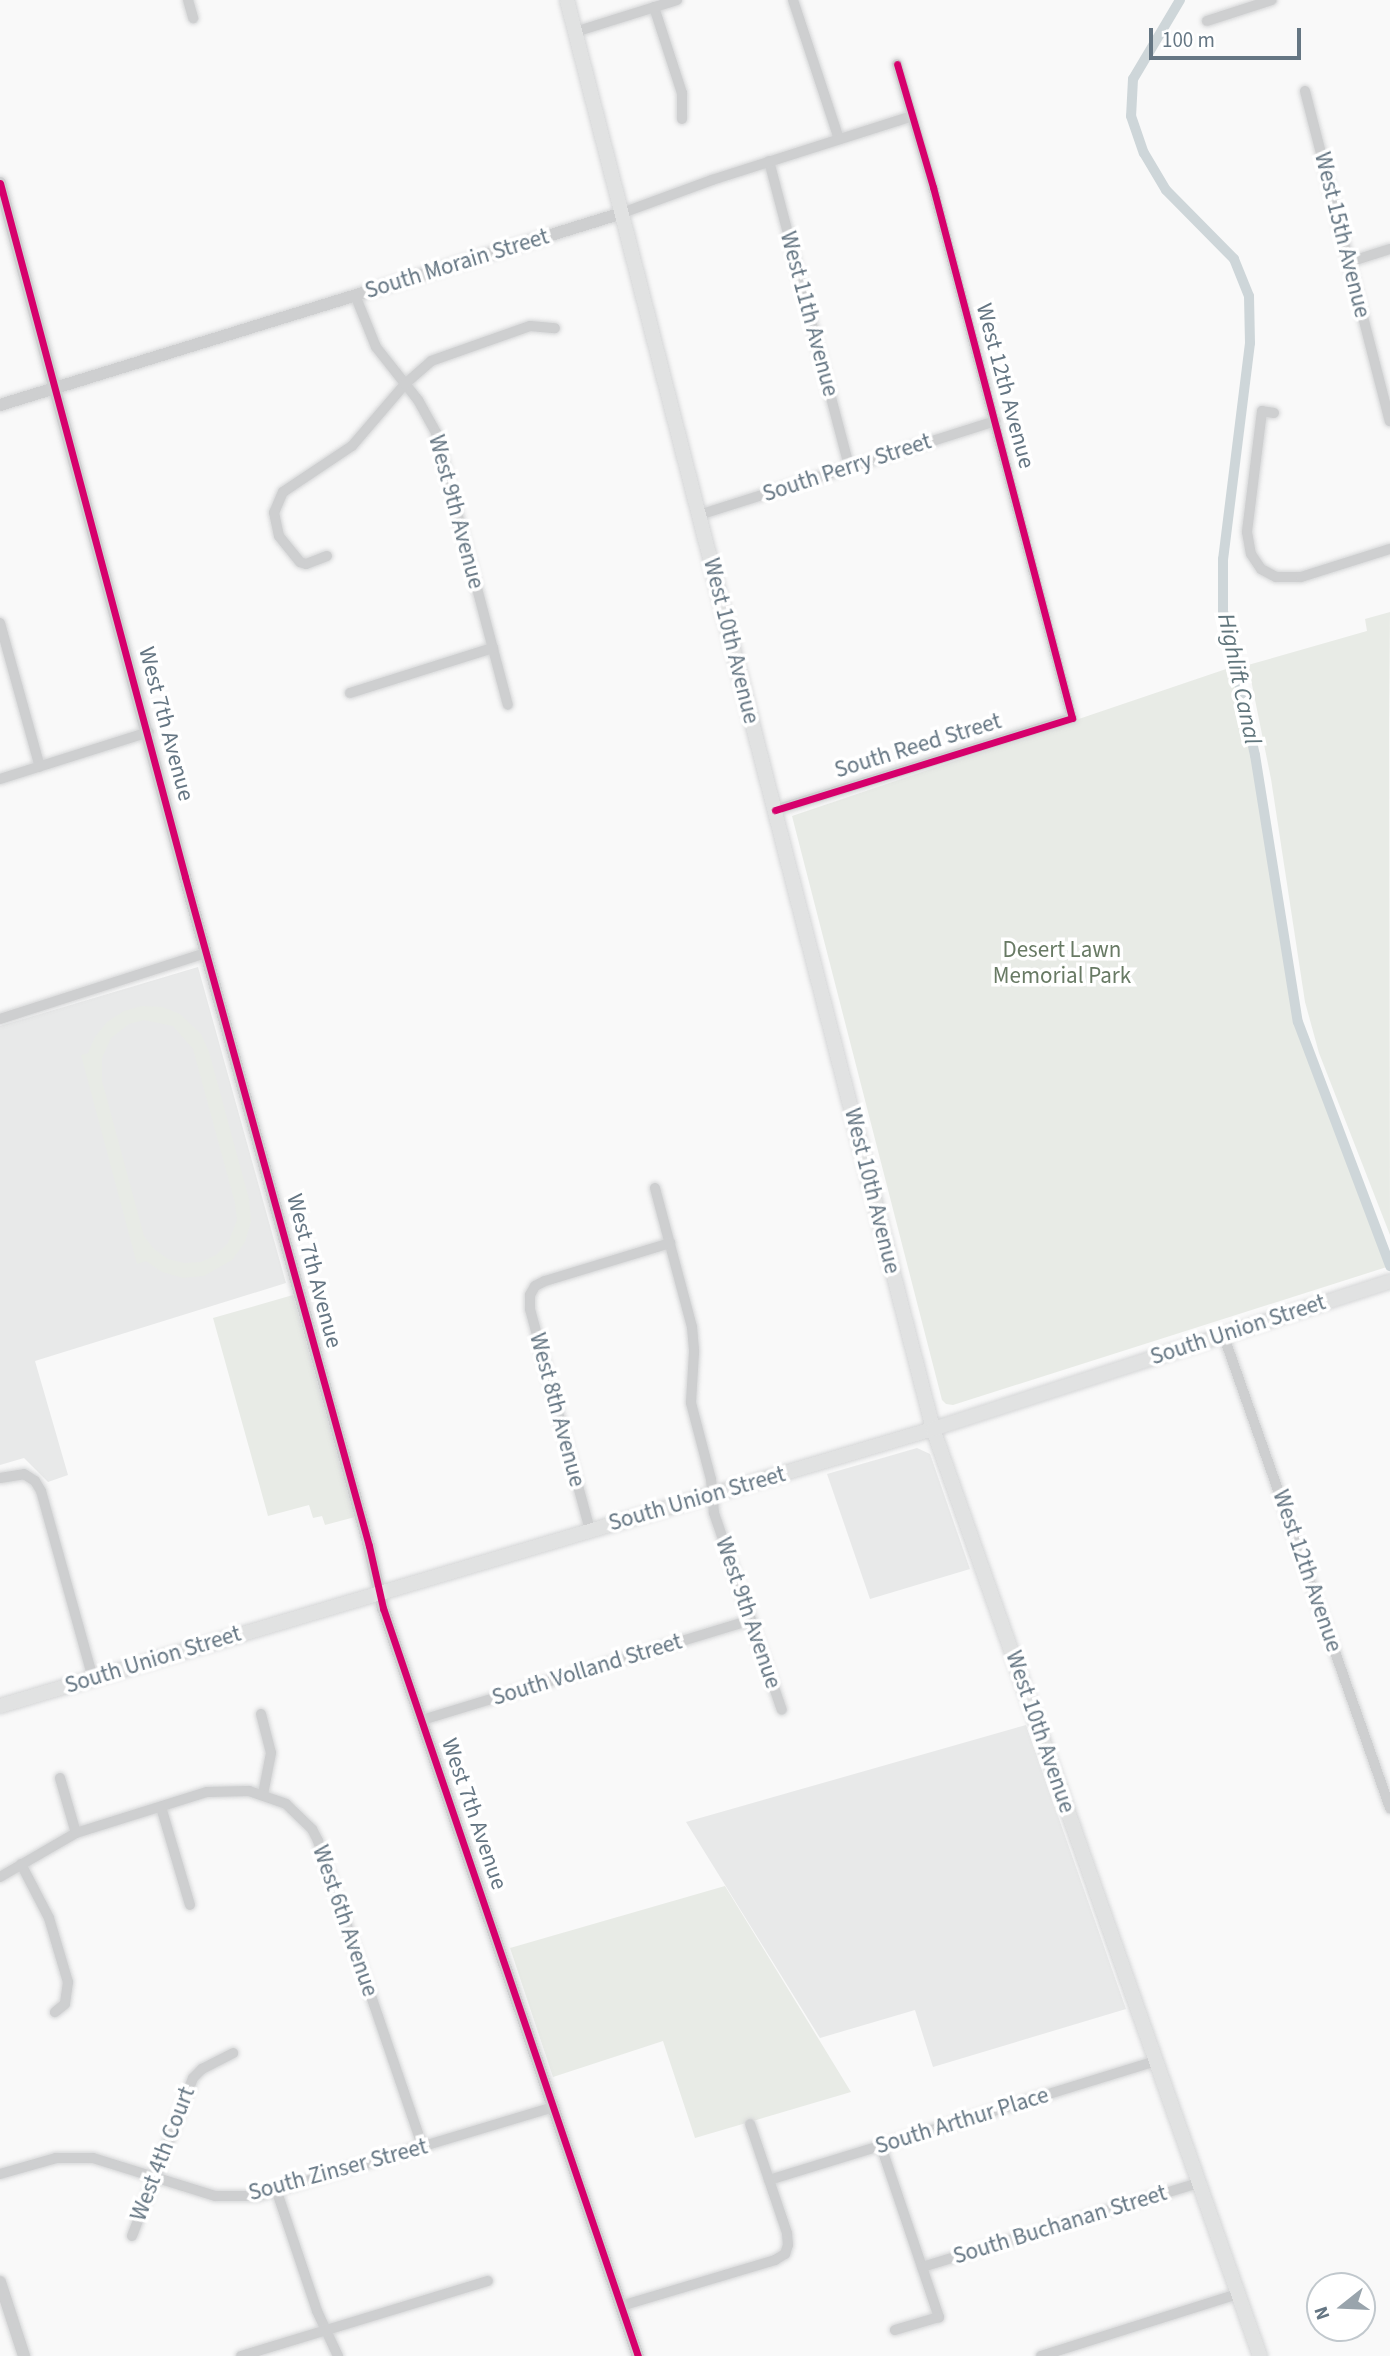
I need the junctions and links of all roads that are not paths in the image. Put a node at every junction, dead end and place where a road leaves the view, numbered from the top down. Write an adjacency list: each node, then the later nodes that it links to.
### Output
1 (188, 0): 7 (street)
2 (567, 0): 9 (main road, West 10th Avenue)
3 (677, 0): 6 (street)
4 (793, 0): 14 (street)
5 (1272, 0): 8 (street)
6 (654, 7): 9 (street); 13 (street)
7 (193, 18)
8 (1208, 21)
9 (575, 32): 17 (main road, West 10th Avenue)
10 (897, 64): 12 (street, West 12th Avenue)
11 (1305, 91): 19 (street, West 15th Avenue)
12 (912, 116): 14 (street, South Morain Street); 27 (street, West 12th Avenue)
13 (682, 118)
14 (839, 139): 15 (street, South Morain Street)
15 (768, 161): 17 (street, South Morain Street); 29 (street, West 11th Avenue)
16 (0, 183): 23 (street, West 7th Avenue)
17 (622, 213): 20 (street, South Morain Street); 30 (main road, West 10th Avenue)
18 (1390, 249): 19 (street)
19 (1349, 262): 24 (street, West 15th Avenue)
20 (355, 295): 22 (street, West 9th Avenue); 23 (street, South Morain Street)
21 (555, 328): 22 (street)
22 (405, 384): 32 (street); 34 (street, West 9th Avenue)
23 (56, 388): 25 (street, South Morain Street); 38 (street, West 7th Avenue)
24 (1387, 395): 28 (street, West 15th Avenue)
25 (0, 405)
26 (1274, 412): 31 (street)
27 (995, 421): 29 (street, South Perry Street); 37 (street, West 12th Avenue)
28 (1390, 421)
29 (849, 467): 30 (street, South Perry Street)
30 (699, 515): 41 (main road, West 10th Avenue)
31 (1390, 549)
32 (327, 556)
33 (0, 623): 39 (street)
34 (493, 648): 35 (street); 36 (street, West 9th Avenue)
35 (349, 693)
36 (508, 705)
37 (1072, 718): 41 (street, South Reed Street)
38 (149, 732): 39 (street); 42 (street, West 7th Avenue)
39 (40, 767): 40 (street)
40 (0, 779)
41 (775, 810): 48 (main road, West 10th Avenue)
42 (206, 953): 43 (street); 52 (street, West 7th Avenue)
43 (0, 1019)
44 (655, 1188): 45 (street, West 9th Avenue)
45 (670, 1243): 50 (street, West 9th Avenue); 51 (street, West 8th Avenue)
46 (1390, 1281): 47 (main road, South Union Street)
47 (1223, 1334): 48 (main road, South Union Street); 62 (street, West 12th Avenue)
48 (933, 1429): 50 (main road, South Union Street); 69 (main road, West 10th Avenue)
49 (0, 1478): 54 (street)
50 (712, 1493): 51 (main road, South Union Street); 53 (street, West 9th Avenue)
51 (590, 1530): 52 (main road, South Union Street)
52 (380, 1593): 54 (main road, South Union Street); 58 (street, West 7th Avenue)
53 (751, 1620): 56 (street, West 9th Avenue); 58 (street, South Volland Street)
54 (93, 1678): 55 (main road, South Union Street)
55 (0, 1706)
56 (782, 1710)
57 (261, 1714): 60 (street)
58 (422, 1720): 70 (street, West 7th Avenue)
59 (60, 1778): 63 (street)
60 (263, 1794): 61 (street); 73 (street, West 6th Avenue)
61 (161, 1807): 63 (street); 66 (street)
62 (1390, 1808)
63 (76, 1833): 64 (street)
64 (21, 1864): 65 (street); 67 (street)
65 (0, 1877)
66 (190, 1905)
67 (55, 2012)
68 (233, 2053): 75 (street, West 4th Court)
69 (1156, 2061): 72 (street, South Arthur Place); 77 (main road, West 10th Avenue)
70 (554, 2107): 73 (street, South Zinser Street); 84 (street, West 7th Avenue)
71 (750, 2124): 76 (street)
72 (881, 2146): 76 (street, South Arthur Place); 80 (street)
73 (423, 2148): 78 (street, South Zinser Street)
74 (0, 2174): 75 (street, South Zinser Street)
75 (154, 2177): 78 (street, South Zinser Street); 79 (street, West 4th Court)
76 (769, 2180): 84 (street)
77 (1199, 2183): 80 (street, South Buchanan Street); 83 (main road, West 10th Avenue)
78 (277, 2192): 86 (street)
79 (132, 2236)
80 (922, 2267): 85 (street)
81 (488, 2281): 86 (street)
82 (0, 2282): 87 (street)
83 (1238, 2294): 91 (street); 92 (main road, West 10th Avenue)
84 (621, 2306): 90 (street, West 7th Avenue)
85 (894, 2330)
86 (325, 2331): 88 (street); 89 (street)
87 (24, 2356)
88 (241, 2356)
89 (338, 2356)
90 (638, 2356)
91 (1041, 2356)
92 (1260, 2356)

